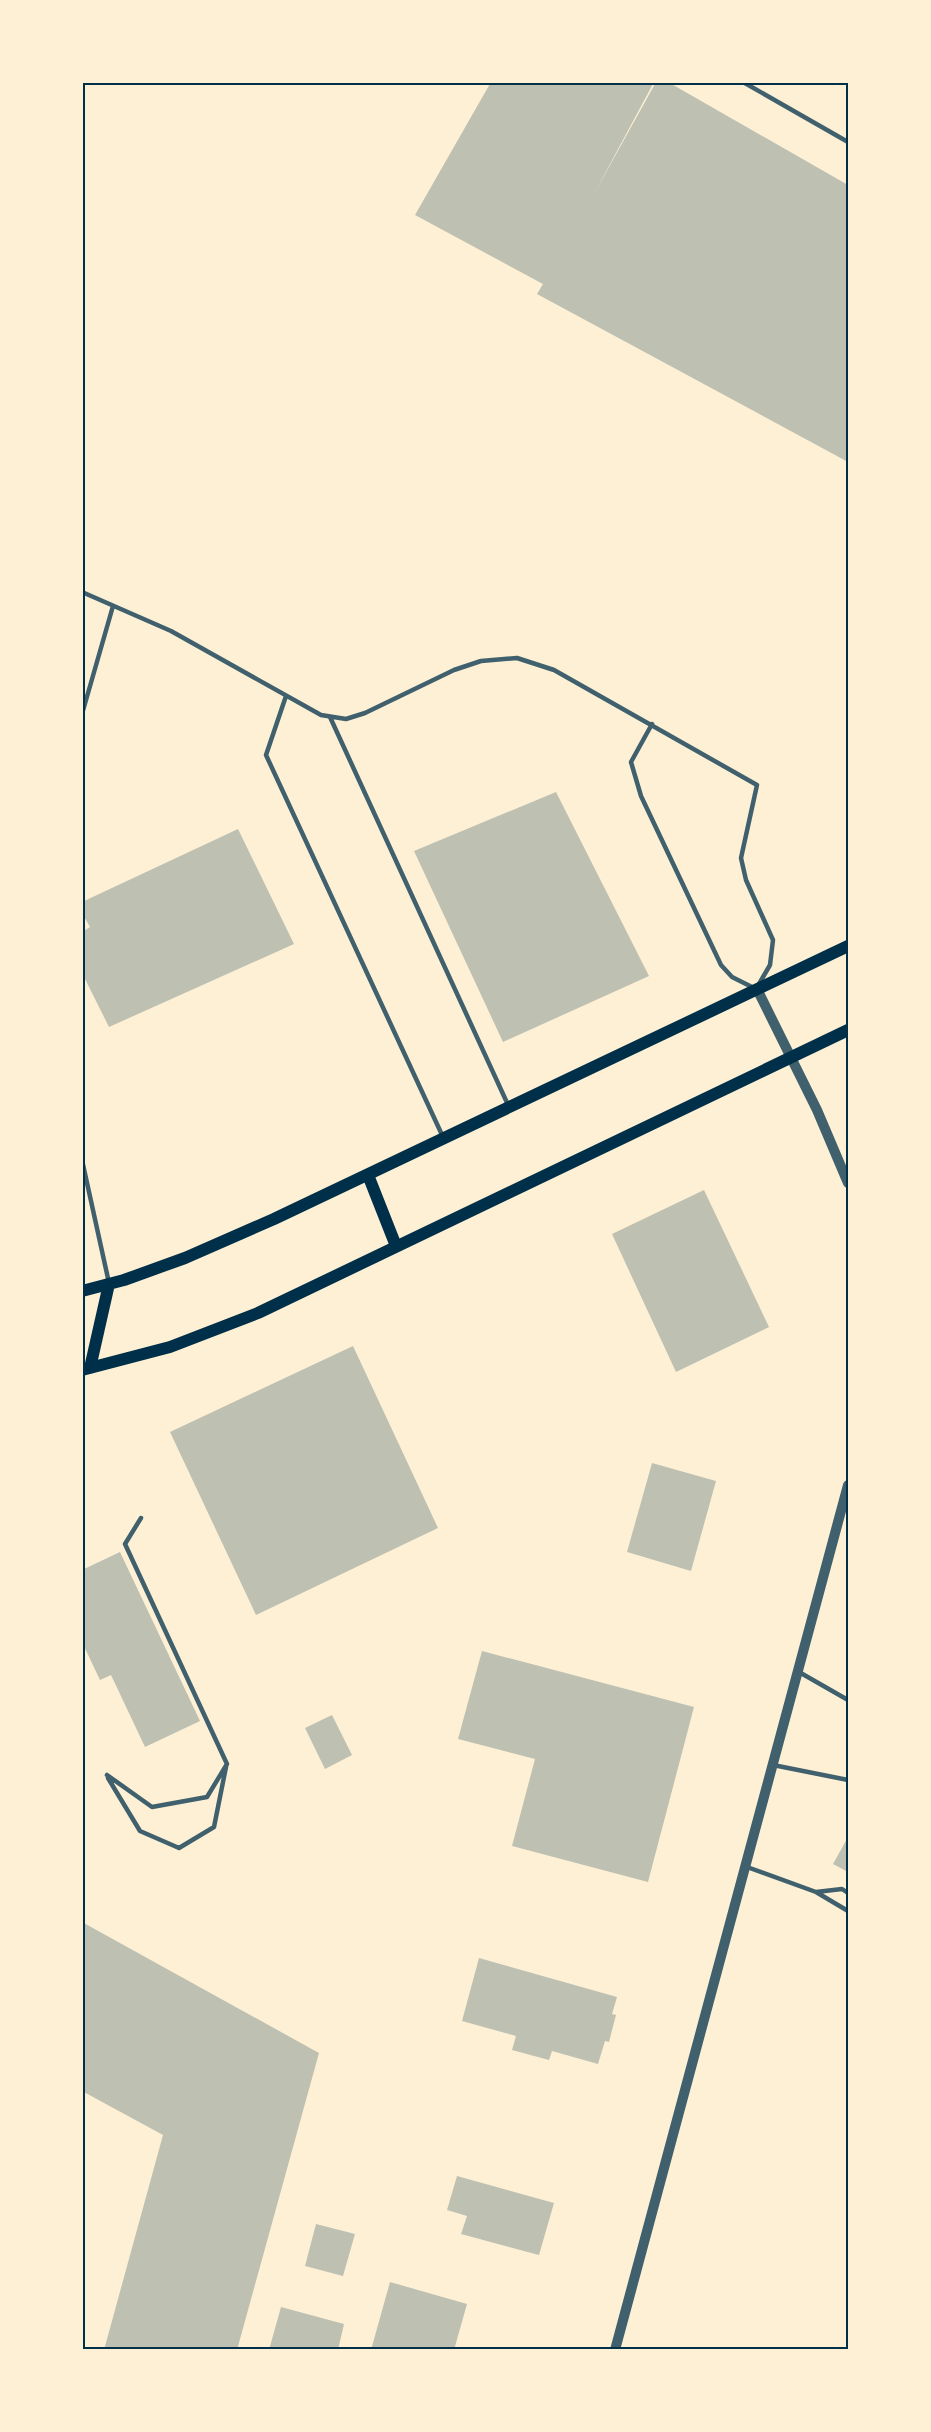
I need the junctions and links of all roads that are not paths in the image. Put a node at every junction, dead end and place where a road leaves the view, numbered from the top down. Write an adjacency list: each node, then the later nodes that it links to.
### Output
1 (743, 82): 2 (lane)
2 (849, 142)
3 (82, 592): 4 (lane)
4 (113, 606): 5 (lane); 6 (lane)
5 (286, 696): 7 (lane); 14 (lane)
6 (82, 714)
7 (330, 717): 8 (lane); 13 (lane)
8 (652, 724): 10 (lane); 10 (lane)
9 (849, 946): 10 (main road)
10 (757, 989): 12 (street); 13 (main road)
11 (849, 1030): 12 (main road)
12 (791, 1057): 17 (street); 18 (main road)
13 (509, 1107): 14 (main road)
14 (443, 1138): 16 (main road)
15 (82, 1160): 19 (lane)
16 (368, 1175): 18 (main road); 19 (main road)
17 (849, 1183)
18 (396, 1246): 21 (main road)
19 (109, 1284): 20 (main road); 21 (main road)
20 (82, 1291)
21 (86, 1369)
22 (849, 1485): 24 (street)
23 (141, 1518): 26 (lane)
24 (798, 1672): 25 (lane); 27 (street)
25 (849, 1700)
26 (226, 1764): 26 (lane)
27 (773, 1765): 28 (lane); 29 (street)
28 (847, 1781)
29 (745, 1866): 30 (lane); 33 (street)
30 (816, 1892): 31 (lane); 32 (lane)
31 (849, 1893)
32 (849, 1911)
33 (615, 2349)

